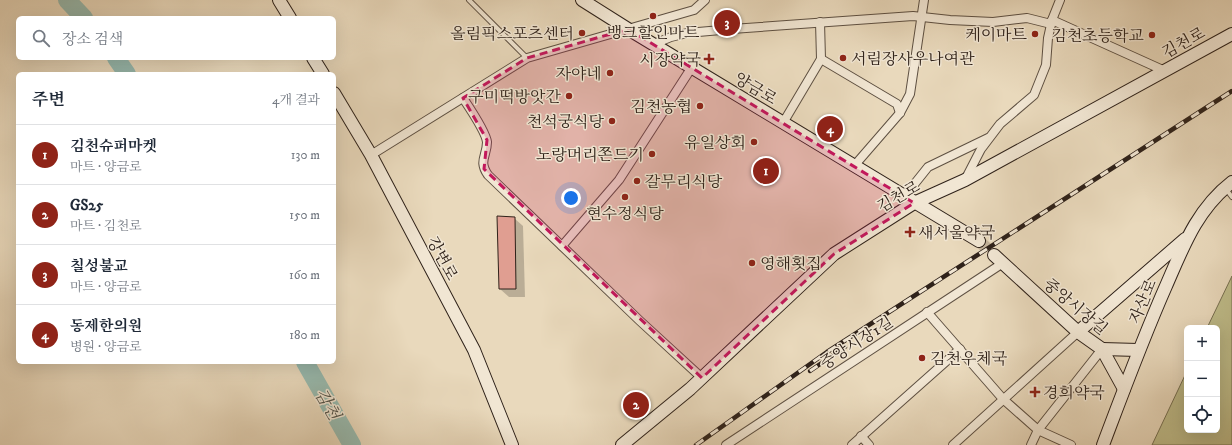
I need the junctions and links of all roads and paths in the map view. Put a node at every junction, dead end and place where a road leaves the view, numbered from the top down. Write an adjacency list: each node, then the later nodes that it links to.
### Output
1 (279, 0): 7 (street)
2 (469, 0): 14 (lane)
3 (582, 0): 11 (street, 양금로)
4 (705, 0): 11 (street)
5 (924, 0): 8 (street)
6 (1060, 0): 10 (street)
7 (289, 16)
8 (922, 17): 9 (street); 10 (street); 22 (street)
9 (820, 22): 13 (street); 15 (street)
10 (1052, 22): 18 (street); 24 (street)
11 (628, 29): 13 (street, 양금로); 14 (street)
12 (1232, 34): 18 (street, 김천로)
13 (654, 44): 17 (street, 양금로)
14 (527, 58): 21 (street)
15 (821, 59): 22 (street); 23 (street)
16 (314, 60): 19 (street)
17 (692, 67): 23 (street, 양금로); 32 (street)
18 (1165, 71): 27 (street, 김천로)
19 (322, 72)
20 (336, 96): 25 (street, 강변로)
21 (463, 98): 25 (street); 32 (street)
22 (900, 113): 26 (street)
23 (783, 123): 26 (street, 양금로)
24 (990, 137): 27 (street); 29 (street)
25 (371, 155): 46 (street, 강변로)
26 (854, 166): 29 (street, 양금로)
27 (965, 180): 29 (street, 김천로)
28 (1230, 189): 30 (street, 자산로)
29 (909, 200): 31 (street); 40 (street, 김천로)
30 (1188, 235): 36 (street); 39 (street, 자산로)
31 (979, 241)
32 (562, 246): 40 (street)
33 (994, 255): 34 (street, 중앙시장길)
34 (1003, 263): 35 (street, 중앙시장1길); 36 (street, 중앙시장길)
35 (927, 312): 37 (street); 47 (street, 중앙시장1길)
36 (1078, 332): 38 (street, 중앙시장길); 42 (street)
37 (960, 349): 42 (street); 44 (street)
38 (1102, 349): 39 (street); 41 (street); 43 (street, 중앙시장길)
39 (1138, 350): 41 (street, 자산로)
40 (702, 378): 45 (street, 김천로)
41 (1124, 389): 53 (street, 자산로)
42 (1004, 399): 43 (street); 50 (street)
43 (1038, 430): 51 (street, 중앙시장길); 52 (street)
44 (861, 436): 48 (street); 49 (street)
45 (628, 443)
46 (512, 445)
47 (726, 445)
48 (852, 445)
49 (869, 445)
50 (953, 445)
51 (1031, 445)
52 (1071, 445)
53 (1103, 445)

